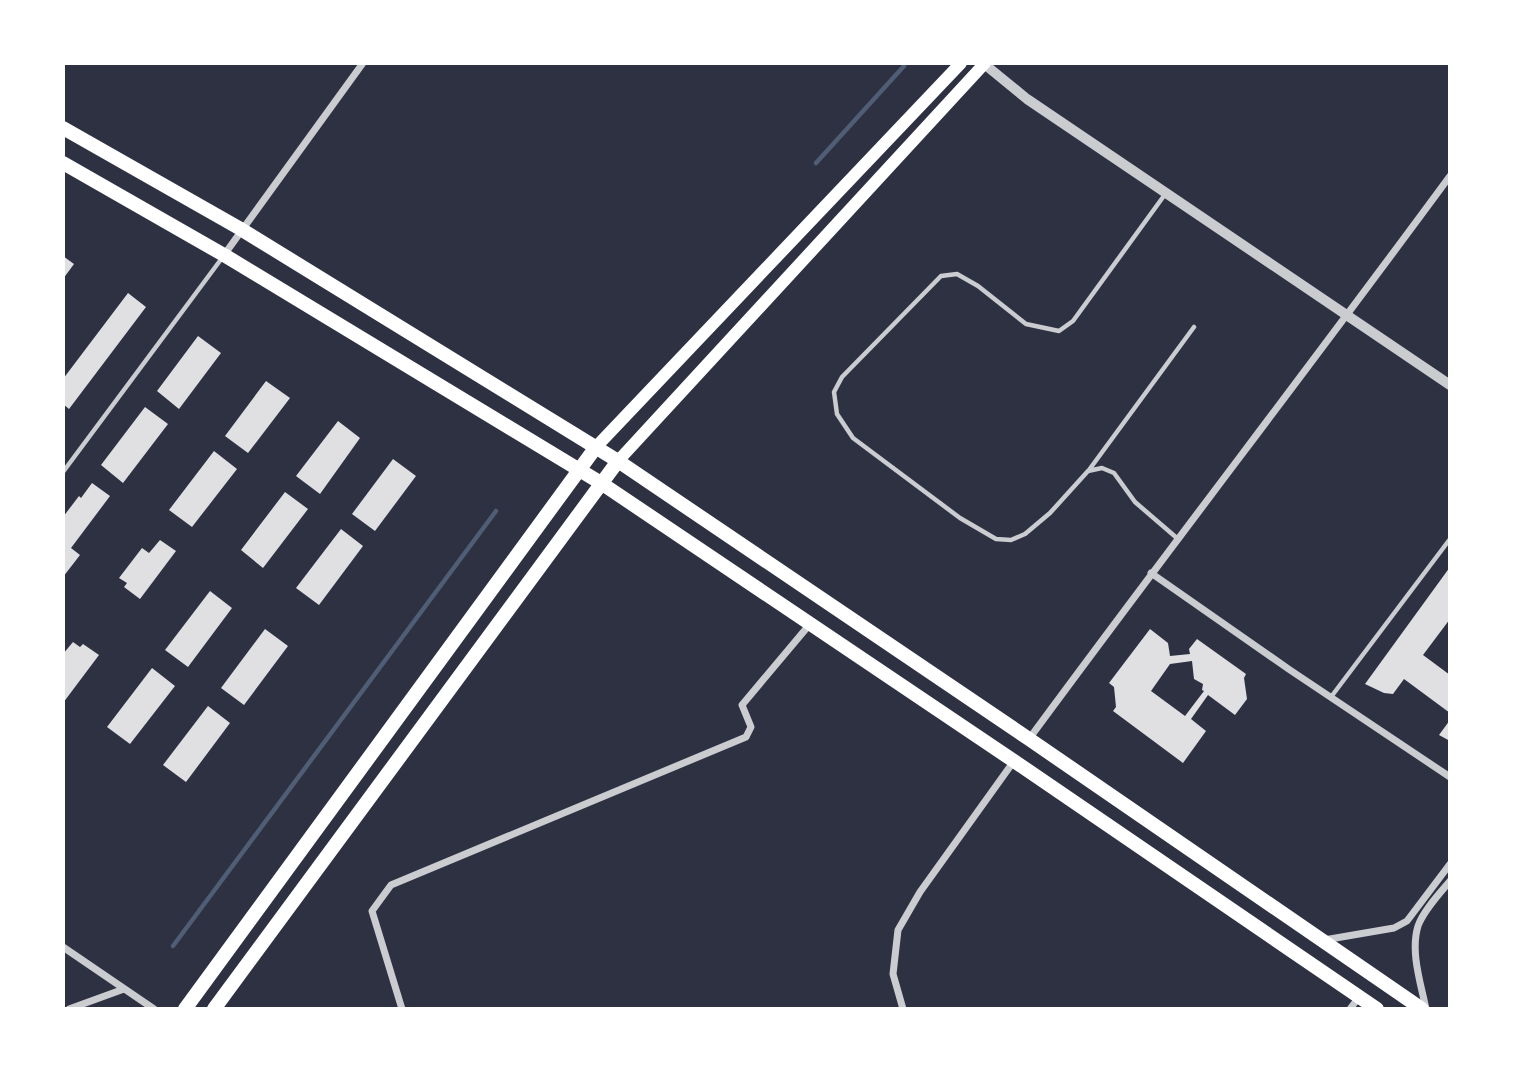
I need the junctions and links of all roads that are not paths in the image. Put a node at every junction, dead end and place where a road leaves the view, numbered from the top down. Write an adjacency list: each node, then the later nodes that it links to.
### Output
1 (363, 63): 8 (street)
2 (961, 63): 13 (main road)
3 (984, 63): 7 (street); 14 (main road)
4 (63, 128): 8 (main road)
5 (63, 163): 9 (main road)
6 (1450, 176): 10 (street)
7 (1166, 192): 10 (street); 16 (lane)
8 (242, 230): 9 (street); 13 (main road)
9 (224, 255): 15 (main road); 17 (lane)
10 (1348, 315): 12 (street); 19 (street)
11 (1194, 327): 16 (lane)
12 (1450, 384)
13 (596, 447): 14 (main road); 15 (main road)
14 (618, 461): 18 (main road); 24 (main road)
15 (579, 469): 18 (main road); 35 (main road)
16 (1088, 471): 19 (lane)
17 (63, 472)
18 (601, 483): 22 (main road); 36 (main road)
19 (1178, 539): 21 (street)
20 (1450, 539): 23 (lane)
21 (1151, 573): 23 (street); 24 (street)
22 (810, 624): 25 (main road); 37 (street)
23 (1331, 697): 26 (street)
24 (1029, 739): 29 (main road)
25 (1013, 761): 32 (main road); 38 (street)
26 (1450, 777)
27 (1450, 864): 29 (street)
28 (1450, 881): 41 (street)
29 (1323, 940): 41 (main road)
30 (63, 947): 31 (street)
31 (124, 989): 33 (street); 34 (street)
32 (1359, 997): 39 (street); 40 (main road)
33 (69, 1009)
34 (154, 1009)
35 (185, 1009)
36 (215, 1009)
37 (402, 1009)
38 (904, 1009)
39 (1350, 1009)
40 (1377, 1009)
41 (1424, 1009)

